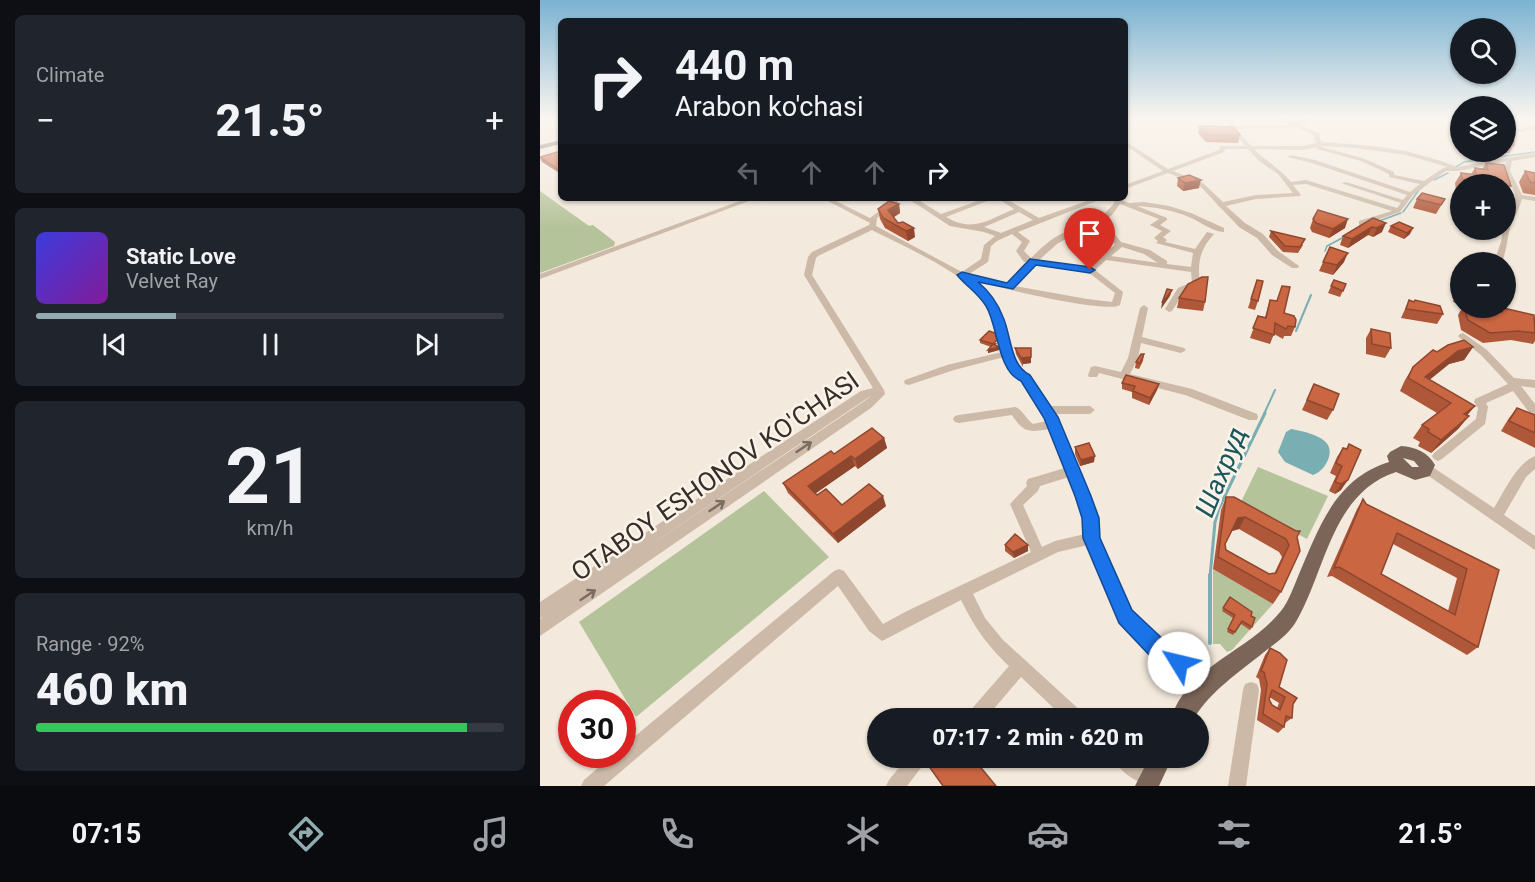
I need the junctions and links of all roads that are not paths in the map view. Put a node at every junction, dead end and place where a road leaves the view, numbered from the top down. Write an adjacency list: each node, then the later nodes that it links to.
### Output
1 (1140, 154): 12 (street)
2 (1215, 154): 12 (street)
3 (1256, 154): 15 (street)
4 (1343, 154): 14 (street)
5 (1404, 154): 11 (street)
6 (1535, 156): 8 (street)
7 (1291, 157): 17 (street)
8 (1516, 160)
9 (1503, 162): 11 (street)
10 (1509, 162): 18 (street)
11 (1458, 169): 14 (street)
12 (1167, 171): 16 (street); 30 (street)
13 (1344, 183): 29 (street)
14 (1423, 183): 17 (street)
15 (1289, 184): 30 (street); 32 (street)
16 (1128, 186)
17 (1411, 194): 29 (street)
18 (1519, 197): 19 (street); 45 (street)
19 (1535, 199)
20 (746, 201): 53 (street)
21 (830, 201): 36 (street)
22 (896, 201): 36 (street)
23 (915, 201): 33 (street)
24 (984, 201): 33 (street)
25 (1005, 201): 31 (street)
26 (1092, 201): 34 (street)
27 (1120, 201): 28 (street)
28 (1123, 202): 37 (street); 40 (street); 44 (street)
29 (1404, 202): 32 (street)
30 (1220, 205): 37 (street)
31 (1020, 209): 34 (street); 38 (street)
32 (1398, 211): 35 (street)
33 (941, 216): 38 (street)
34 (1038, 220): 39 (street)
35 (1362, 223)
36 (872, 224): 52 (street); 66 (street)
37 (1242, 225): 49 (street)
38 (976, 228): 42 (street)
39 (1012, 231): 42 (street); 47 (street)
40 (1096, 231): 43 (street); 47 (street)
41 (1210, 234): 44 (street)
42 (1001, 236): 52 (street)
43 (1118, 243): 46 (street); 48 (street)
44 (1198, 252): 51 (street)
45 (1502, 252)
46 (1106, 258): 48 (street); 50 (street)
47 (1034, 262): 50 (street); 54 (street)
48 (1169, 265): 51 (street)
49 (1295, 266)
50 (1090, 270): 54 (street)
51 (1193, 270): 56 (street)
52 (962, 275): 54 (street); 60 (street)
53 (540, 277)
54 (1009, 286)
55 (1144, 308): 58 (street)
56 (1169, 309)
57 (1463, 336): 64 (street)
58 (1137, 339): 59 (street); 62 (street)
59 (1181, 350)
60 (1009, 353): 63 (street); 67 (street)
61 (1094, 375): 62 (street)
62 (1124, 375): 70 (street)
63 (909, 382)
64 (1514, 383): 65 (street); 69 (street); 73 (street)
65 (1535, 384)
66 (879, 390): 82 (street, OTABOY ESHONOV KO'CHASI); 83 (street, OTABOY ESHONOV KO'CHASI, one-way to 66)
67 (1047, 410): 68 (street); 72 (street)
68 (1090, 410)
69 (1535, 412)
70 (1253, 417)
71 (959, 419): 72 (street)
72 (1053, 424): 76 (street)
73 (1438, 456)
74 (1535, 461): 77 (street)
75 (1427, 469): 77 (street); 89 (main road)
76 (1072, 471): 78 (street); 80 (street)
77 (1496, 516): 79 (street)
78 (1092, 538): 80 (street); 85 (street)
79 (1535, 544)
80 (1039, 555): 81 (street)
81 (964, 592): 84 (street); 94 (street)
82 (540, 611)
83 (540, 628)
84 (1020, 666): 87 (street); 88 (street)
85 (1190, 670)
86 (1251, 690): 96 (street)
87 (984, 708)
88 (1065, 708)
89 (1189, 708)
90 (910, 768): 95 (street)
91 (1132, 768): 93 (street)
92 (1153, 768): 93 (main road)
93 (1144, 780)
94 (590, 786)
95 (896, 786)
96 (1237, 786)

